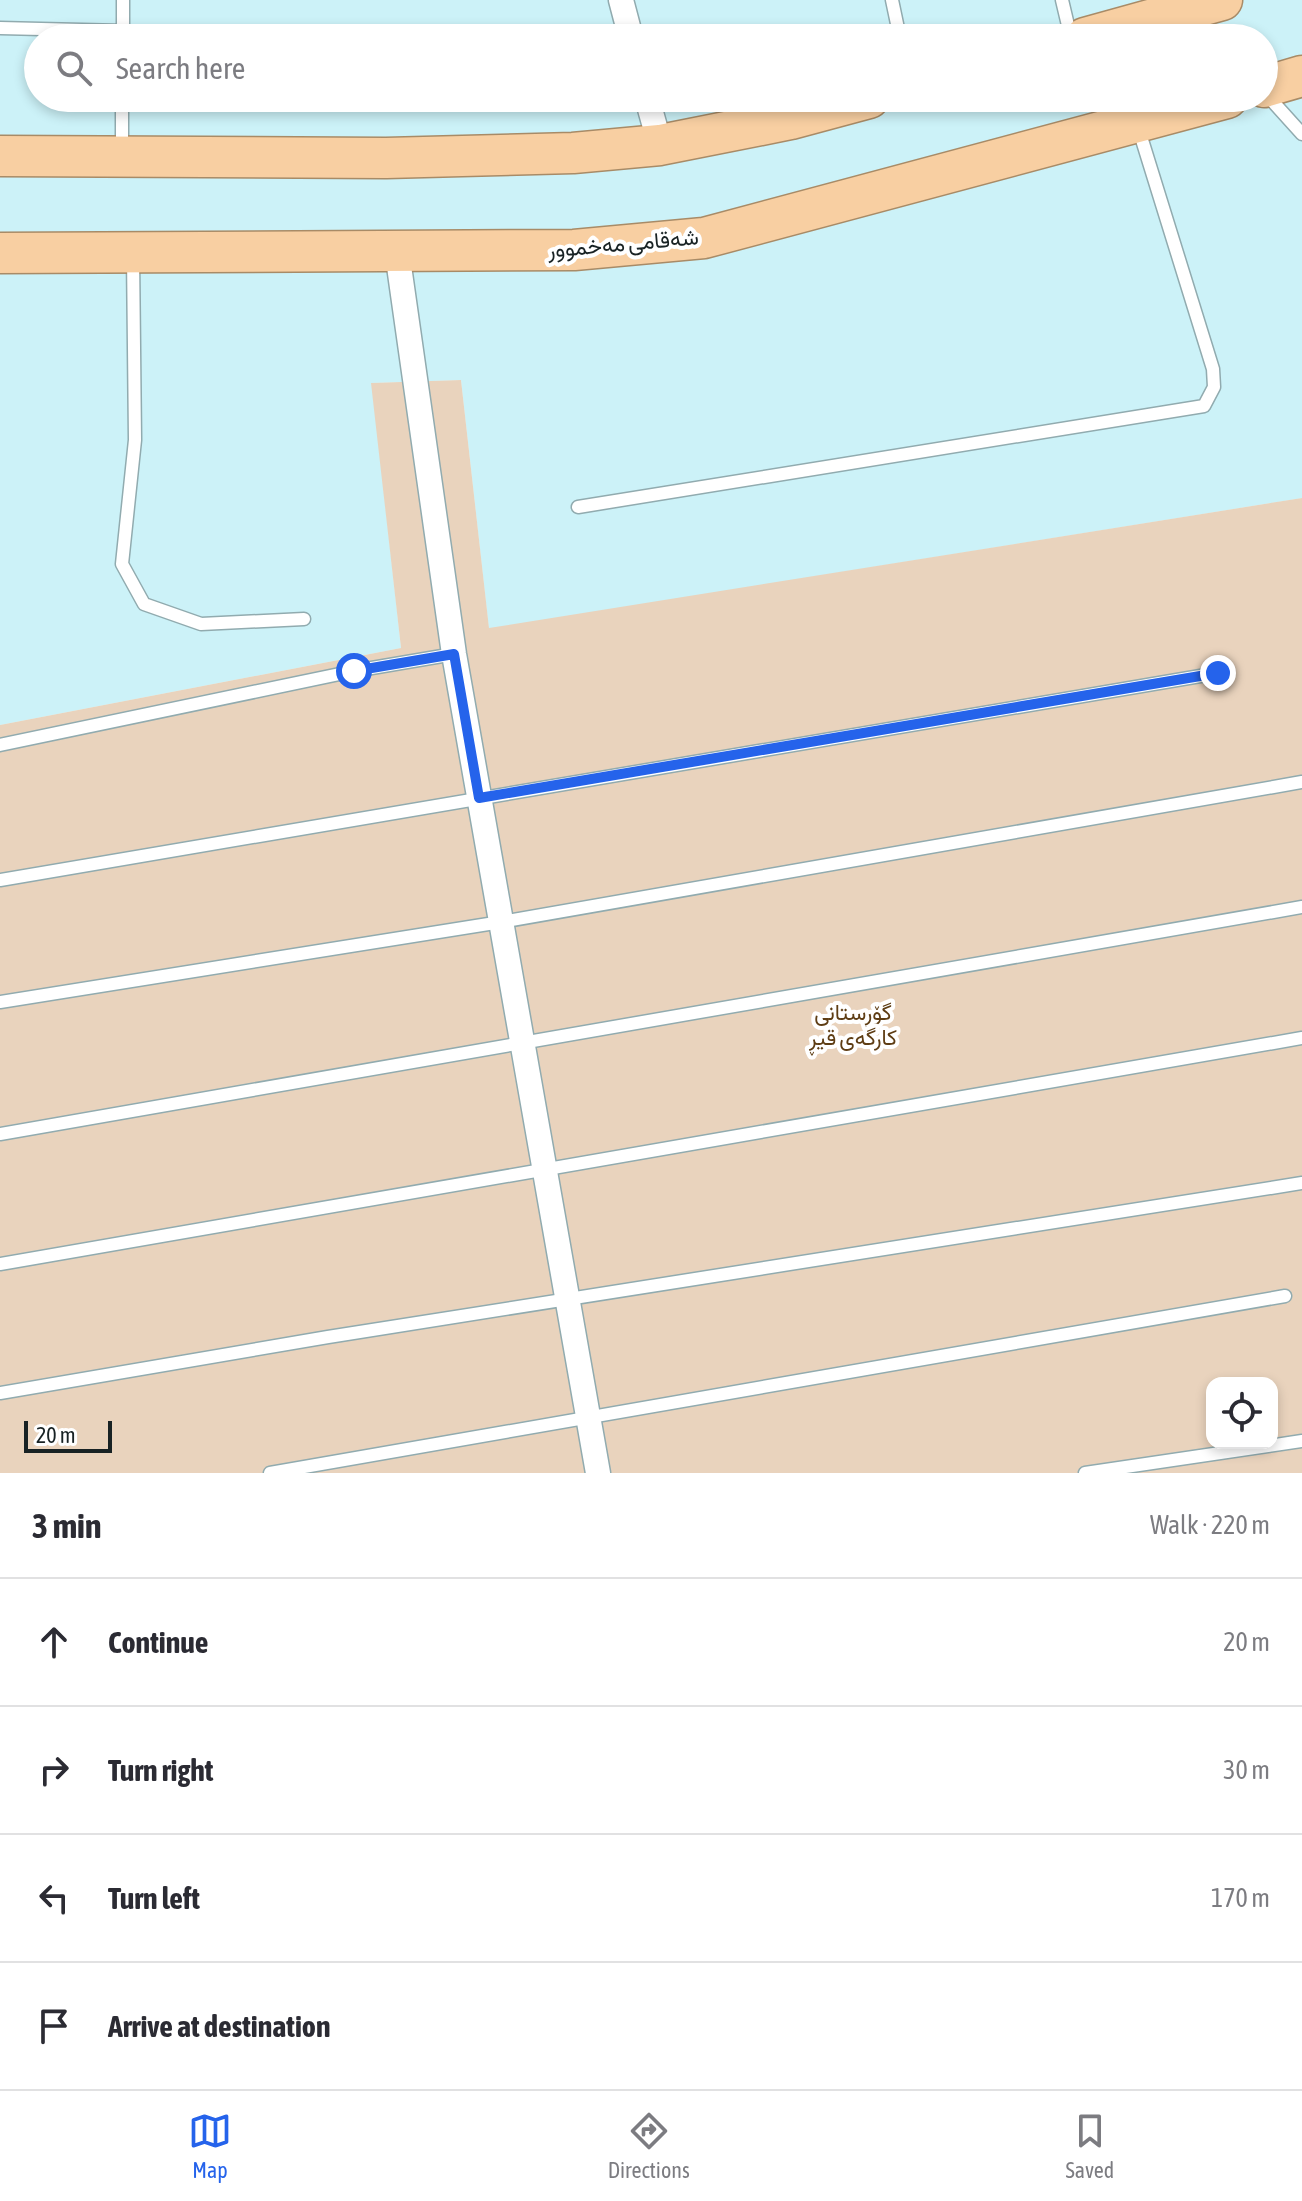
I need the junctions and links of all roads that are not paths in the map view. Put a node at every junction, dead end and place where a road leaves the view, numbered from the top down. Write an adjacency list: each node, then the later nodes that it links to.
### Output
1 (123, 0): 6 (lane)
2 (621, 0): 7 (street)
3 (892, 0): 8 (lane)
4 (1062, 0): 9 (lane)
5 (1222, 0): 10 (highway)
6 (123, 24)
7 (627, 24)
8 (897, 24)
9 (1068, 24)
10 (1135, 24)
11 (0, 28): 12 (lane)
12 (24, 29)
13 (1302, 76): 14 (highway)
14 (1278, 84)
15 (1278, 106): 21 (lane)
16 (122, 112): 24 (lane)
17 (651, 112): 22 (street)
18 (817, 112): 22 (highway)
19 (1179, 112): 20 (highway, شەقامی مەخموور)
20 (1137, 124): 25 (highway, شەقامی مەخموور); 28 (lane)
21 (1302, 134)
22 (660, 145): 24 (highway)
23 (0, 156): 24 (highway)
24 (122, 157)
25 (397, 252): 27 (highway, شەقامی مەخموور); 30 (street)
26 (0, 253): 27 (highway, شەقامی مەخموور)
27 (133, 253): 29 (lane)
28 (578, 507)
29 (304, 619)
30 (454, 654): 32 (lane); 34 (street)
31 (1218, 673): 34 (lane)
32 (0, 745)
33 (1302, 782): 37 (lane)
34 (479, 798): 35 (lane); 37 (street)
35 (0, 880)
36 (1302, 907): 40 (lane)
37 (501, 922): 38 (lane); 40 (street)
38 (0, 1002)
39 (1302, 1038): 42 (lane)
40 (523, 1043): 41 (lane); 42 (street)
41 (0, 1134)
42 (545, 1169): 44 (lane); 46 (street)
43 (1302, 1183): 46 (lane)
44 (0, 1264)
45 (1285, 1296): 48 (lane)
46 (568, 1298): 47 (lane); 48 (street)
47 (0, 1393)
48 (588, 1418): 50 (lane); 51 (street)
49 (1302, 1441): 52 (lane)
50 (270, 1473)
51 (598, 1473)
52 (1085, 1473)

